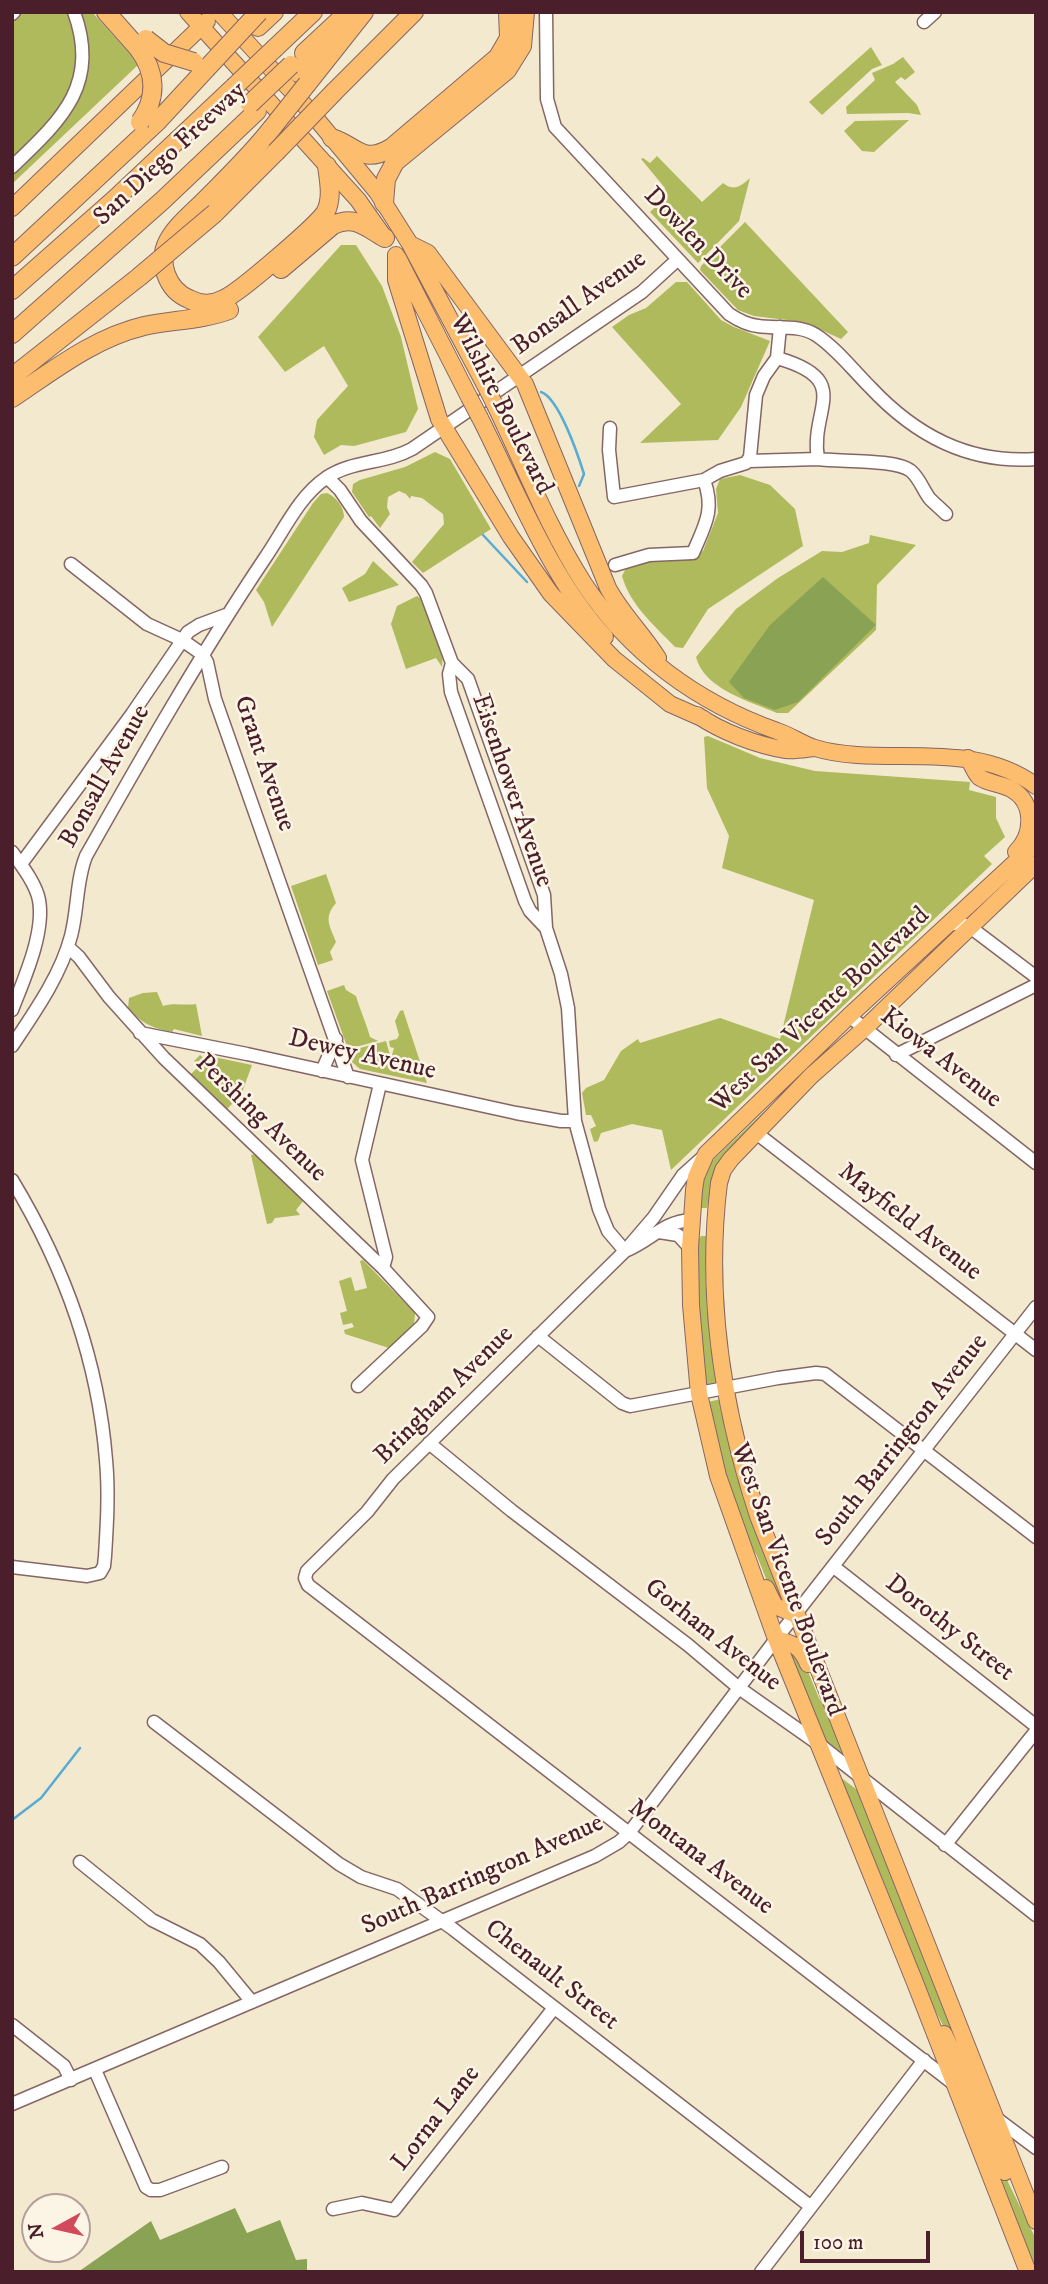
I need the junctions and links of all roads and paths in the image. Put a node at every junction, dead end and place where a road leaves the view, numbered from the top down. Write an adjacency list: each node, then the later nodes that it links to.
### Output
1 (74, 12): 25 (street)
2 (106, 12): 19 (highway)
3 (121, 12): 19 (highway)
4 (188, 12): 18 (main road, Wilshire Boulevard)
5 (218, 12): 18 (main road); 23 (main road, Wilshire Boulevard)
6 (274, 12): 16 (highway)
7 (327, 12): 15 (highway)
8 (348, 12): 20 (highway)
9 (363, 12): 20 (highway, San Diego Freeway)
10 (414, 12): 40 (highway, bridge)
11 (508, 12): 23 (highway)
12 (525, 12): 26 (highway)
13 (546, 12): 33 (street, Dowlen Drive)
14 (935, 12): 17 (street)
15 (313, 13): 34 (highway, San Diego Freeway, bridge)
16 (259, 20): 19 (highway, bridge); 22 (highway, bridge)
17 (924, 22)
18 (201, 27): 24 (main road, Wilshire Boulevard); 27 (main road)
19 (142, 43): 22 (highway, bridge)
20 (299, 74): 21 (highway, San Diego Freeway); 24 (highway, bridge)
21 (254, 108): 35 (highway); 37 (highway, San Diego Freeway)
22 (148, 122): 29 (highway); 32 (highway)
23 (332, 138): 26 (main road, Wilshire Boulevard)
24 (327, 166): 28 (main road, Wilshire Boulevard)
25 (12, 167)
26 (384, 203): 30 (main road, Wilshire Boulevard)
27 (12, 208)
28 (385, 238): 31 (main road, Wilshire Boulevard); 41 (highway)
29 (12, 244)
30 (410, 244): 39 (main road); 56 (main road, Wilshire Boulevard, bridge)
31 (396, 255): 42 (main road); 57 (main road, Wilshire Boulevard, bridge)
32 (12, 257)
33 (677, 260): 36 (street, Dowlen Drive); 39 (street, Bonsall Avenue)
34 (12, 290)
35 (12, 321)
36 (780, 327): 38 (street); 45 (street, Dowlen Drive)
37 (12, 334)
38 (777, 358): 44 (street); 46 (street)
39 (520, 376): 42 (street, Bonsall Avenue); 56 (main road)
40 (12, 377)
41 (12, 398)
42 (443, 428): 47 (street, Bonsall Avenue); 57 (main road)
43 (610, 428): 48 (street)
44 (818, 459): 46 (street); 49 (street)
45 (1036, 459)
46 (749, 461): 48 (street)
47 (327, 477): 52 (street, Bonsall Avenue); 55 (street, Eisenhower Avenue)
48 (704, 480): 51 (street)
49 (946, 514)
50 (71, 564): 53 (street)
51 (615, 565)
52 (226, 614): 53 (street, Bonsall Avenue); 54 (street, Bonsall Avenue)
53 (182, 640): 54 (street); 65 (street, Bonsall Avenue)
54 (202, 654): 71 (street, Bonsall Avenue); 78 (street, Grant Avenue)
55 (452, 663): 61 (street, Eisenhower Avenue); 62 (street, Eisenhower Avenue)
56 (667, 672): 58 (main road, Wilshire Boulevard)
57 (704, 719): 58 (main road, Wilshire Boulevard)
58 (814, 748): 59 (main road, Wilshire Boulevard)
59 (968, 758): 60 (main road, Wilshire Boulevard); 67 (main road)
60 (1036, 786)
61 (508, 792): 62 (street); 70 (street, Eisenhower Avenue)
62 (488, 798): 70 (street, Eisenhower Avenue)
63 (1036, 843): 67 (main road, West San Vicente Boulevard)
64 (12, 852): 65 (street)
65 (21, 864): 74 (street)
66 (1036, 864): 69 (main road, West San Vicente Boulevard)
67 (971, 902): 68 (main road, West San Vicente Boulevard)
68 (948, 925): 69 (street); 75 (main road, West San Vicente Boulevard)
69 (970, 927): 72 (street); 76 (main road, West San Vicente Boulevard)
70 (546, 928): 84 (street, Eisenhower Avenue)
71 (68, 947): 77 (street, Pershing Avenue); 79 (street, Bonsall Avenue)
72 (1036, 977)
73 (1036, 985): 80 (street)
74 (12, 1010)
75 (849, 1016): 76 (street, Kiowa Avenue); 86 (main road, West San Vicente Boulevard)
76 (864, 1029): 80 (street, Kiowa Avenue); 85 (main road, West San Vicente Boulevard)
77 (140, 1032): 81 (street, Dewey Avenue); 95 (street, Pershing Avenue)
78 (335, 1039): 81 (street); 82 (street, Grant Avenue)
79 (12, 1046)
80 (895, 1055): 87 (street, Kiowa Avenue)
81 (322, 1071): 82 (street, Dewey Avenue)
82 (348, 1077): 83 (street, Dewey Avenue)
83 (380, 1084): 84 (street, Dewey Avenue); 95 (street)
84 (575, 1121): 94 (street, Eisenhower Avenue)
85 (755, 1132): 89 (main road, West San Vicente Boulevard); 97 (street, Mayfield Avenue)
86 (706, 1154): 90 (main road, West San Vicente Boulevard); 94 (street, Bringham Avenue)
87 (1036, 1163)
88 (12, 1180): 107 (street)
89 (717, 1200): 90 (main road); 92 (main road, West San Vicente Boulevard)
90 (691, 1220): 91 (street, Bringham Avenue); 93 (main road, West San Vicente Boulevard)
91 (659, 1232): 93 (street); 94 (street, Bringham Avenue)
92 (715, 1241): 93 (main road); 101 (main road, West San Vicente Boulevard)
93 (690, 1248): 102 (main road, West San Vicente Boulevard)
94 (625, 1251): 98 (street, Bringham Avenue)
95 (383, 1268): 100 (street, Pershing Avenue)
96 (1036, 1307): 97 (street, South Barrington Avenue)
97 (1015, 1334): 99 (street, Mayfield Avenue); 104 (street, South Barrington Avenue)
98 (538, 1336): 102 (street); 103 (street, Bringham Avenue)
99 (1036, 1350)
100 (358, 1386)
101 (726, 1388): 102 (street); 104 (street); 110 (main road, West San Vicente Boulevard)
102 (699, 1394): 105 (main road, West San Vicente Boulevard)
103 (429, 1443): 109 (street, Bringham Avenue); 112 (street, Gorham Avenue)
104 (924, 1450): 106 (street); 108 (street, South Barrington Avenue)
105 (738, 1537): 110 (main road); 111 (main road, West San Vicente Boulevard)
106 (1036, 1537)
107 (12, 1567)
108 (834, 1567): 110 (street, South Barrington Avenue); 114 (street, Dorothy Street)
109 (305, 1578): 118 (street, Montana Avenue)
110 (796, 1615): 111 (street, South Barrington Avenue); 115 (main road, West San Vicente Boulevard)
111 (776, 1640): 112 (street, South Barrington Avenue); 115 (main road); 116 (main road, West San Vicente Boulevard)
112 (739, 1688): 116 (street, Gorham Avenue); 118 (street, South Barrington Avenue)
113 (154, 1722): 122 (street, Chenault Street)
114 (1036, 1728): 119 (street)
115 (844, 1732): 117 (main road, West San Vicente Boulevard)
116 (820, 1745): 117 (street, Gorham Avenue); 123 (main road, West San Vicente Boulevard)
117 (863, 1782): 119 (street, Gorham Avenue); 132 (main road, West San Vicente Boulevard)
118 (629, 1833): 122 (street, South Barrington Avenue); 127 (street, Montana Avenue)
119 (945, 1845): 121 (street, Gorham Avenue)
120 (80, 1863): 124 (street)
121 (1036, 1915)
122 (440, 1921): 124 (street, South Barrington Avenue); 125 (street, Chenault Street)
123 (914, 1980): 130 (main road, West San Vicente Boulevard); 132 (main road)
124 (252, 2002): 128 (street, South Barrington Avenue)
125 (554, 2008): 135 (street, Chenault Street); 136 (street, Lorna Lane)
126 (12, 2025): 129 (street)
127 (924, 2060): 130 (street, Montana Avenue); 135 (street)
128 (95, 2070): 129 (street, South Barrington Avenue); 134 (street)
129 (71, 2080): 131 (street, South Barrington Avenue)
130 (954, 2084): 132 (street, Montana Avenue); 137 (main road); 139 (main road, West San Vicente Boulevard)
131 (12, 2104)
132 (994, 2116): 133 (street, Montana Avenue); 137 (main road, West San Vicente Boulevard)
133 (1036, 2148)
134 (222, 2167)
135 (810, 2206): 138 (street)
136 (332, 2209)
137 (1035, 2220)
138 (761, 2272)
139 (1028, 2272)

